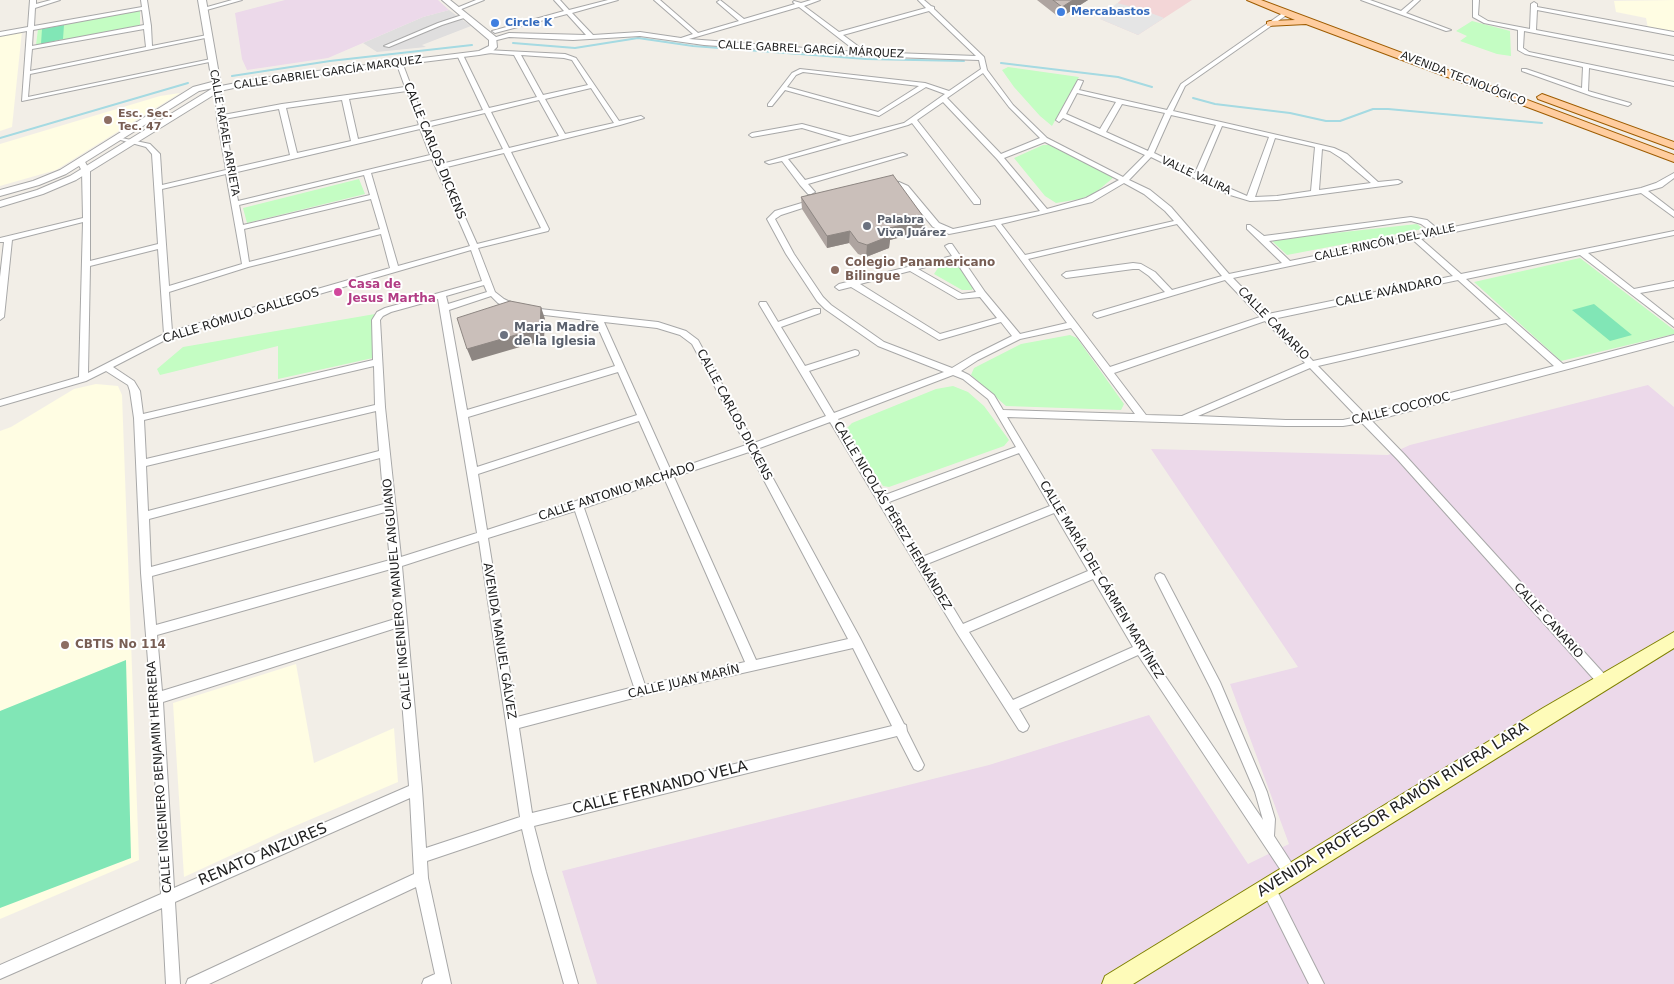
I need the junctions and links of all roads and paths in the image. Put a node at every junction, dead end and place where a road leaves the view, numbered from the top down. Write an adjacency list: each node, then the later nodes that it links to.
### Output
1 (57, 0): 19 (street)
2 (144, 0): 21 (street)
3 (202, 0): 23 (street, CALLE RAFAEL ARRIETA)
4 (239, 0): 23 (street)
5 (446, 0): 24 (street)
6 (481, 0): 24 (street)
7 (557, 0): 25 (street)
8 (615, 0): 25 (street)
9 (657, 0): 38 (street)
10 (793, 0): 20 (street)
11 (817, 0): 20 (street)
12 (921, 0): 22 (street)
13 (1283, 0): 45 (main road, AVENIDA TECNOLÓGICO)
14 (1364, 0): 27 (street)
15 (1417, 0): 27 (street)
16 (1476, 0): 34 (street)
17 (1255, 1): 26 (main road, AVENIDA TECNOLÓGICO); 31 (main road)
18 (720, 2): 29 (street)
19 (33, 3): 33 (street)
20 (800, 5): 29 (street); 39 (street)
21 (144, 8): 32 (street); 33 (street)
22 (932, 8): 39 (street); 55 (street)
23 (203, 9): 42 (street, CALLE RAFAEL ARRIETA)
24 (457, 9): 28 (street)
25 (569, 12): 41 (street); 43 (street)
26 (1286, 12): 30 (main road, AVENIDA TECNOLÓGICO); 31 (street)
27 (1402, 13): 35 (street)
28 (465, 16): 41 (street); 46 (street)
29 (743, 21): 38 (street)
30 (1315, 23): 31 (main road); 49 (main road, AVENIDA TECNOLÓGICO)
31 (1267, 25): 81 (street)
32 (148, 26): 47 (street); 48 (street)
33 (31, 28): 37 (street); 47 (street)
34 (1521, 29): 36 (street); 59 (street)
35 (1448, 30)
36 (1533, 31): 40 (street); 56 (street)
37 (0, 34)
38 (696, 34): 44 (street)
39 (839, 34): 52 (street)
40 (1674, 34)
41 (490, 36): 43 (street, CALLE GABREL GARCÍA MÁRQUEZ); 50 (street)
42 (207, 37): 48 (street); 57 (street, CALLE RAFAEL ARRIETA)
43 (591, 37): 44 (street, CALLE GABREL GARCÍA MÁRQUEZ)
44 (679, 40): 52 (street, CALLE GABREL GARCÍA MÁRQUEZ)
45 (1396, 43): 49 (main road); 54 (main road, AVENIDA TECNOLÓGICO)
46 (387, 46)
47 (29, 48): 62 (street)
48 (149, 48): 62 (street)
49 (1385, 50): 54 (main road, AVENIDA TECNOLÓGICO)
50 (488, 51): 51 (street, CALLE GABRIEL GARCÍA MARQUEZ); 53 (street, CALLE GABRIEL GARCÍA MARQUEZ)
51 (517, 54): 66 (street, CALLE GABRIEL GARCÍA MARQUEZ); 75 (street)
52 (865, 54): 55 (street, CALLE GABREL GARCÍA MÁRQUEZ)
53 (460, 55): 58 (street, CALLE GABRIEL GARCÍA MARQUEZ); 80 (street)
54 (1403, 57): 106 (main road, AVENIDA TECNOLÓGICO)
55 (982, 58): 60 (street, CALLE CANARIO)
56 (1674, 58)
57 (211, 61): 62 (street); 67 (street, CALLE RAFAEL ARRIETA)
58 (400, 62): 67 (street, CALLE GABRIEL GARCÍA MARQUEZ); 69 (street, CALLE CARLOS DICKENS)
59 (1586, 67): 65 (street); 71 (street)
60 (984, 70): 74 (street); 93 (street, CALLE CANARIO)
61 (1524, 70): 71 (street)
62 (27, 73)
63 (1080, 81): 70 (street)
64 (925, 84): 68 (street); 68 (street); 74 (street)
65 (1674, 84)
66 (592, 86): 75 (street); 87 (street)
67 (216, 87): 82 (street, CALLE RAFAEL ARRIETA); 92 (street, CALLE GABRIEL GARCÍA MARQUEZ); 94 (street, CALLE GABRIEL GARCÍA MARQUEZ)
68 (784, 88): 78 (street)
69 (408, 89): 73 (street); 86 (street, CALLE CARLOS DICKENS)
70 (1075, 91): 76 (street); 88 (street, VALLE VALIRA)
71 (1585, 92): 77 (street)
72 (1533, 93): 98 (main road, AVENIDA TECNOLÓGICO)
73 (345, 96): 79 (street); 96 (street)
74 (947, 96): 84 (street); 104 (street)
75 (542, 98): 80 (street); 91 (street)
76 (1120, 101): 81 (street); 88 (street)
77 (1628, 104)
78 (770, 105)
79 (282, 106): 82 (street); 102 (street)
80 (486, 110): 86 (street); 99 (street)
81 (1170, 112): 85 (street); 100 (street)
82 (220, 118): 111 (street, CALLE RAFAEL ARRIETA)
83 (641, 118): 87 (street)
84 (914, 120): 95 (street); 128 (street)
85 (1220, 123): 90 (street); 114 (street)
86 (423, 124): 96 (street); 103 (street, CALLE CARLOS DICKENS)
87 (618, 124): 91 (street)
88 (1102, 132): 100 (street, VALLE VALIRA)
89 (752, 135): 95 (street)
90 (1273, 135): 97 (street); 127 (street)
91 (563, 137): 99 (street)
92 (119, 138): 94 (street); 107 (street, CALLE GABRIEL GARCÍA MARQUEZ)
93 (1045, 139): 104 (street); 115 (street, CALLE CANARIO)
94 (133, 140): 110 (street, CALLE GABRIEL GARCÍA MARQUEZ); 120 (street)
95 (852, 140): 105 (street)
96 (355, 141): 102 (street)
97 (1319, 146): 119 (street); 124 (street)
98 (1674, 146)
99 (507, 150): 109 (street); 146 (street, CALLE RÓMULO GALLEGOS)
100 (1150, 154): 114 (street, VALLE VALIRA); 115 (street)
101 (903, 155): 117 (street)
102 (294, 156): 111 (street)
103 (434, 156): 109 (street, CALLE CARLOS DICKENS); 112 (street)
104 (1000, 157): 131 (street)
105 (784, 158): 108 (street); 117 (street)
106 (1674, 159)
107 (81, 162): 110 (street); 123 (street, CALLE GABRIEL GARCÍA MARQUEZ)
108 (769, 162)
109 (439, 167): 146 (street, CALLE CARLOS DICKENS)
110 (86, 171): 129 (street, CALLE GABRIEL GARCÍA MARQUEZ); 133 (street)
111 (229, 171): 120 (street); 130 (street, CALLE RAFAEL ARRIETA)
112 (367, 172): 125 (street); 130 (street)
113 (1674, 175): 121 (street, CALLE RINCÓN DEL VALLE)
114 (1197, 177): 127 (street, VALLE VALIRA)
115 (1124, 180): 131 (street); 134 (street, CALLE CANARIO)
116 (1398, 182): 119 (street, VALLE VALIRA)
117 (803, 183): 122 (street)
118 (874, 184): 135 (street)
119 (1377, 185): 124 (street, VALLE VALIRA)
120 (159, 188): 144 (street)
121 (1642, 190): 132 (street); 139 (street, CALLE RINCÓN DEL VALLE)
122 (811, 192)
123 (0, 193)
124 (1315, 193): 127 (street, VALLE VALIRA)
125 (374, 196): 137 (street); 138 (street)
126 (819, 199): 192 (street, CALLE MARÍA DEL CÁRMEN MARTÍNEZ)
127 (1250, 199)
128 (977, 202)
129 (0, 204)
130 (236, 204): 137 (street, CALLE RAFAEL ARRIETA)
131 (1045, 212): 135 (street)
132 (1674, 215)
133 (87, 219): 142 (street); 150 (street)
134 (1178, 222): 149 (street); 157 (street, CALLE CANARIO)
135 (997, 223): 149 (street)
136 (1250, 227): 143 (street)
137 (240, 228): 152 (street, CALLE RAFAEL ARRIETA)
138 (383, 231): 152 (street); 154 (street)
139 (1437, 232): 141 (street, CALLE RINCÓN DEL VALLE); 143 (street)
140 (1674, 233): 147 (street, CALLE AVÁNDARO)
141 (1414, 237): 151 (street, CALLE RINCÓN DEL VALLE); 158 (street)
142 (4, 239): 156 (street)
143 (1263, 239): 151 (street)
144 (162, 246): 150 (street); 163 (street)
145 (949, 246): 148 (street)
146 (474, 247): 154 (street, CALLE RÓMULO GALLEGOS); 159 (street, CALLE CARLOS DICKENS)
147 (1581, 252): 158 (street, CALLE AVÁNDARO); 164 (street)
148 (956, 257): 153 (street); 167 (street)
149 (1024, 258): 178 (street)
150 (86, 264): 193 (street)
151 (1287, 264): 157 (street, CALLE RINCÓN DEL VALLE)
152 (246, 265): 163 (street)
153 (912, 268): 160 (street); 167 (street)
154 (395, 270): 181 (street, CALLE RÓMULO GALLEGOS)
155 (1066, 275): 166 (street)
156 (2, 277): 173 (street)
157 (1227, 277): 166 (street, CALLE RINCÓN DEL VALLE); 174 (street, CALLE CANARIO)
158 (1459, 277): 174 (street, CALLE AVÁNDARO); 177 (street)
159 (487, 282): 165 (street, CALLE CARLOS DICKENS); 168 (street, CALLE INGENIERO MANUEL ANGUIANO)
160 (853, 284): 162 (street); 176 (street)
161 (1674, 284): 164 (street)
162 (839, 287)
163 (166, 290): 181 (street)
164 (1633, 292): 179 (street)
165 (492, 293): 170 (street); 175 (street, CALLE CARLOS DICKENS)
166 (1170, 293): 172 (street, CALLE RINCÓN DEL VALLE)
167 (982, 294): 176 (street)
168 (442, 295): 170 (street, AVENIDA MANUEL GÁLVEZ); 185 (street, CALLE INGENIERO MANUEL ANGUIANO)
169 (763, 304): 180 (street, CALLE NICOLÁS PÉREZ HERNÁNDEZ)
170 (445, 308): 197 (street, AVENIDA MANUEL GÁLVEZ)
171 (817, 311): 180 (street)
172 (1097, 315)
173 (0, 316)
174 (1268, 317): 186 (street, CALLE CANARIO); 191 (street, CALLE AVÁNDARO)
175 (599, 320): 189 (street); 204 (street, CALLE CARLOS DICKENS)
176 (1002, 320): 182 (street)
177 (1508, 320): 186 (street); 188 (street)
178 (1074, 324): 182 (street, CALLE ANTONIO MACHADO); 191 (street)
179 (1674, 324)
180 (777, 325): 190 (street, CALLE NICOLÁS PÉREZ HERNÁNDEZ)
181 (168, 335): 187 (street, CALLE RÓMULO GALLEGOS)
182 (1018, 338): 192 (street, CALLE ANTONIO MACHADO)
183 (1674, 338): 188 (street, CALLE COCOYOC)
184 (855, 353): 190 (street)
185 (378, 362): 195 (street, CALLE INGENIERO MANUEL ANGUIANO); 199 (street)
186 (1312, 364): 202 (street); 203 (street, CALLE CANARIO)
187 (106, 367): 193 (street, CALLE RÓMULO GALLEGOS); 199 (street, CALLE INGENIERO BENJAMIN HERRERA)
188 (1561, 367): 203 (street, CALLE COCOYOC)
189 (620, 368): 197 (street); 198 (street)
190 (803, 370): 200 (street, CALLE NICOLÁS PÉREZ HERNÁNDEZ)
191 (1109, 371): 201 (street)
192 (953, 372): 196 (street, CALLE MARÍA DEL CÁRMEN MARTÍNEZ); 200 (street, CALLE ANTONIO MACHADO)
193 (83, 379): 194 (street, CALLE RÓMULO GALLEGOS)
194 (0, 403)
195 (380, 407): 206 (street, CALLE INGENIERO MANUEL ANGUIANO); 207 (street)
196 (1002, 412): 201 (street, CALLE COCOYOC); 205 (street, CALLE MARÍA DEL CÁRMEN MARTÍNEZ)
197 (463, 415): 208 (street, AVENIDA MANUEL GÁLVEZ)
198 (642, 417): 208 (street); 209 (street)
199 (139, 418): 207 (street, CALLE INGENIERO BENJAMIN HERRERA)
200 (833, 418): 204 (street, CALLE ANTONIO MACHADO); 210 (street, CALLE NICOLÁS PÉREZ HERNÁNDEZ)
201 (1143, 418): 202 (street, CALLE COCOYOC)
202 (1182, 419): 203 (street, CALLE COCOYOC)
203 (1365, 419): 228 (street, CALLE CANARIO)
204 (752, 447): 209 (street, CALLE ANTONIO MACHADO); 225 (street, CALLE CARLOS DICKENS)
205 (1021, 449): 210 (street); 213 (street, CALLE MARÍA DEL CÁRMEN MARTÍNEZ)
206 (385, 453): 212 (street, CALLE INGENIERO MANUEL ANGUIANO); 214 (street)
207 (140, 464): 214 (street, CALLE INGENIERO BENJAMIN HERRERA)
208 (473, 472): 215 (street, AVENIDA MANUEL GÁLVEZ)
209 (669, 475): 211 (street, CALLE ANTONIO MACHADO); 227 (street)
210 (883, 500): 216 (street, CALLE NICOLÁS PÉREZ HERNÁNDEZ)
211 (578, 506): 215 (street, CALLE ANTONIO MACHADO); 229 (street)
212 (389, 507): 217 (street, CALLE INGENIERO MANUEL ANGUIANO); 219 (street)
213 (1057, 507): 216 (street); 218 (street, CALLE MARÍA DEL CÁRMEN MARTÍNEZ)
214 (144, 516): 219 (street, CALLE INGENIERO BENJAMIN HERRERA)
215 (482, 537): 217 (street, CALLE ANTONIO MACHADO); 232 (street, AVENIDA MANUEL GÁLVEZ)
216 (921, 562): 222 (street, CALLE NICOLÁS PÉREZ HERNÁNDEZ)
217 (396, 563): 221 (street, CALLE INGENIERO MANUEL ANGUIANO); 223 (street, CALLE ANTONIO MACHADO)
218 (1096, 572): 222 (street); 226 (street, CALLE MARÍA DEL CÁRMEN MARTÍNEZ)
219 (146, 573): 223 (street, CALLE INGENIERO BENJAMIN HERRERA)
220 (1160, 578): 238 (street)
221 (400, 622): 230 (street); 236 (street, CALLE INGENIERO MANUEL ANGUIANO)
222 (961, 630): 231 (street, CALLE NICOLÁS PÉREZ HERNÁNDEZ)
223 (150, 632): 230 (street, CALLE INGENIERO BENJAMIN HERRERA)
224 (1674, 638): 228 (main road, AVENIDA PROFESOR RAMÓN RIVERA LARA)
225 (856, 642): 227 (street, CALLE JUAN MARÍN); 234 (street, CALLE CARLOS DICKENS)
226 (1140, 649): 231 (street); 238 (street, CALLE MARÍA DEL CÁRMEN MARTÍNEZ)
227 (753, 666): 229 (street, CALLE JUAN MARÍN)
228 (1602, 681): 240 (main road, AVENIDA PROFESOR RAMÓN RIVERA LARA)
229 (641, 691): 232 (street, CALLE JUAN MARÍN)
230 (157, 698): 243 (street, CALLE INGENIERO BENJAMIN HERRERA)
231 (1011, 707): 233 (street, CALLE NICOLÁS PÉREZ HERNÁNDEZ)
232 (512, 724): 237 (street, AVENIDA MANUEL GÁLVEZ)
233 (1023, 726)
234 (902, 729): 235 (street, CALLE CARLOS DICKENS); 237 (street, CALLE FERNANDO VELA)
235 (918, 764)
236 (416, 788): 239 (street, CALLE INGENIERO MANUEL ANGUIANO); 243 (street, RENATO ANZURES)
237 (527, 821): 239 (street, CALLE FERNANDO VELA); 249 (street, AVENIDA MANUEL GÁLVEZ)
238 (1266, 836): 240 (street, CALLE MARÍA DEL CÁRMEN MARTÍNEZ)
239 (421, 856): 241 (street, CALLE INGENIERO MANUEL ANGUIANO)
240 (1291, 873): 242 (main road, AVENIDA PROFESOR RAMÓN RIVERA LARA)
241 (422, 878): 245 (street, CALLE INGENIERO MANUEL ANGUIANO); 247 (street)
242 (1268, 888): 250 (main road, AVENIDA PROFESOR RAMÓN RIVERA LARA); 251 (street)
243 (168, 896): 244 (street, RENATO ANZURES); 246 (street, CALLE INGENIERO BENJAMIN HERRERA)
244 (0, 972)
245 (444, 981): 248 (street)
246 (173, 984)
247 (193, 984)
248 (429, 984)
249 (572, 984)
250 (1113, 984)
251 (1317, 984)

